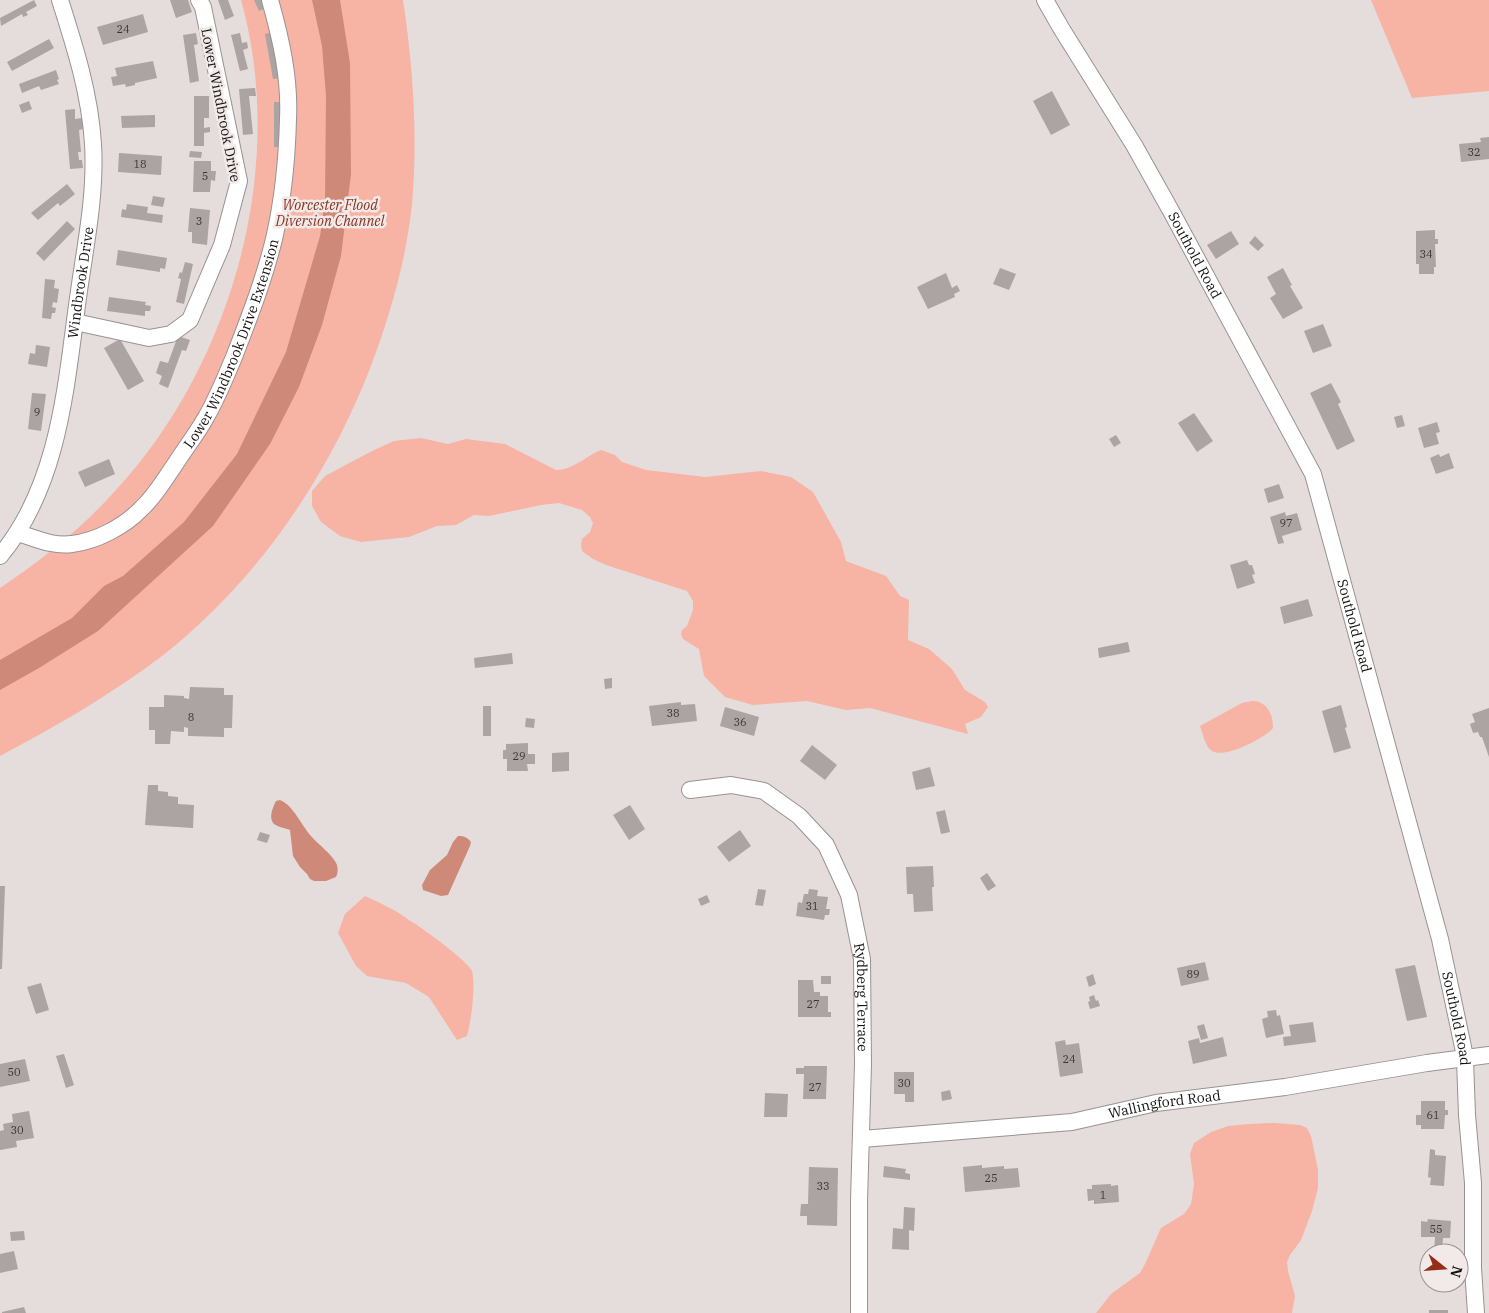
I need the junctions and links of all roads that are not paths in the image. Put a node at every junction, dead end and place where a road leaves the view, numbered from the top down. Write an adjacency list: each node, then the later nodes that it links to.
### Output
1 (60, 0): 5 (street, Windbrook Drive)
2 (200, 0): 5 (street, Lower Windbrook Drive)
3 (270, 0): 6 (street, Lower Windbrook Drive Extension)
4 (1045, 0): 10 (street, Southold Road)
5 (75, 322): 6 (street, Windbrook Drive)
6 (18, 532): 7 (street, Windbrook Drive)
7 (0, 556)
8 (690, 790): 11 (street, Rydberg Terrace)
9 (1489, 1055): 10 (street, Wallingford Road)
10 (1465, 1059): 11 (street, Wallingford Road); 13 (street, Southold Road)
11 (862, 1139): 12 (street, Rydberg Terrace)
12 (859, 1313)
13 (1476, 1313)

